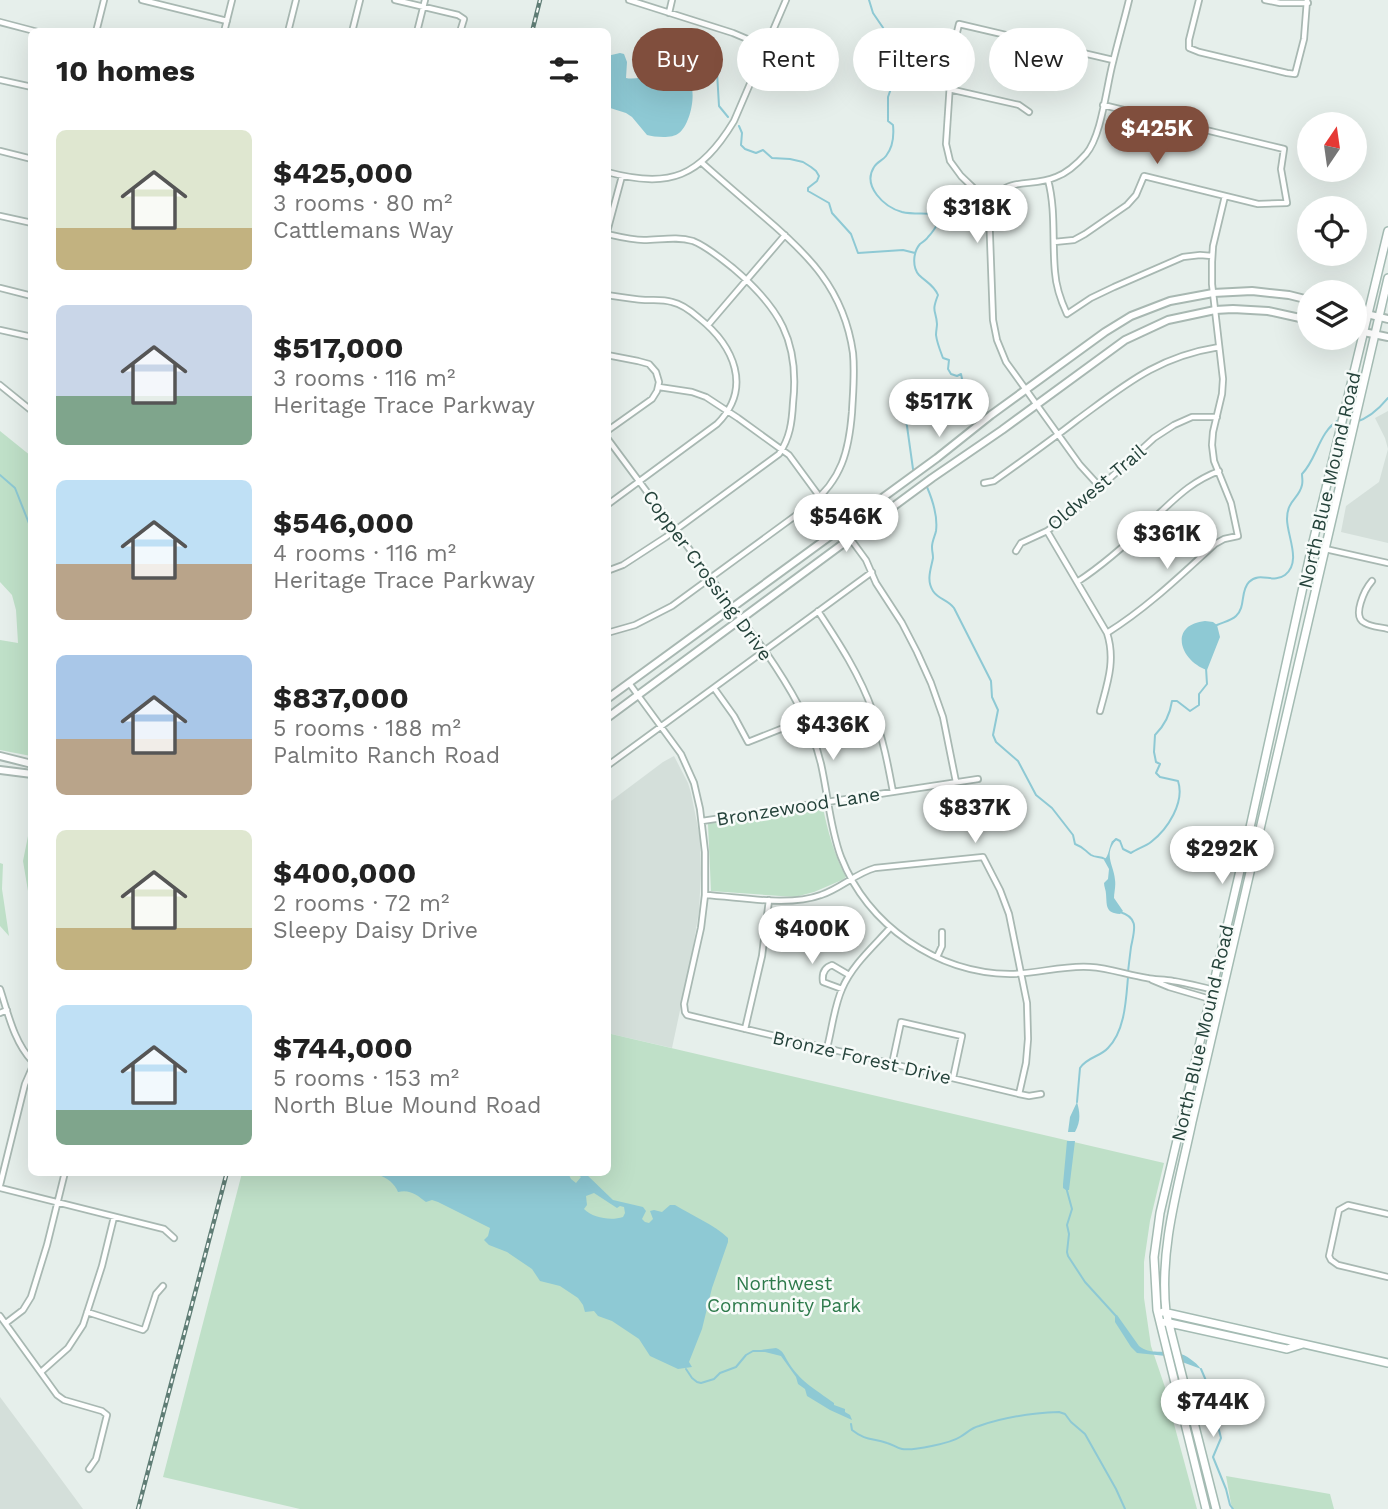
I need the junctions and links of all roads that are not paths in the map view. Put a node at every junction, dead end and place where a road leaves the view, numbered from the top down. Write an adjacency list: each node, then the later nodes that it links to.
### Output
1 (104, 0): 19 (street)
2 (142, 0): 17 (street)
3 (232, 0): 17 (street)
4 (296, 0): 21 (street)
5 (360, 0): 22 (street)
6 (395, 0): 15 (street)
7 (425, 0): 15 (street)
8 (629, 0): 16 (street)
9 (672, 0): 16 (street)
10 (786, 0): 25 (street)
11 (1129, 0): 29 (street)
12 (1199, 0): 14 (street)
13 (1265, 0): 14 (street)
14 (1307, 2)
15 (423, 7): 23 (street); 24 (street)
16 (668, 13): 28 (street)
17 (227, 21): 20 (street)
18 (0, 22): 27 (street)
19 (97, 28)
20 (226, 28)
21 (289, 28)
22 (353, 28)
23 (418, 28)
24 (461, 28)
25 (774, 28)
26 (958, 28): 29 (street)
27 (28, 29)
28 (737, 35)
29 (1113, 60): 35 (street)
30 (0, 80): 31 (street)
31 (28, 86)
32 (747, 91): 39 (street)
33 (949, 91): 44 (street)
34 (958, 91): 36 (street)
35 (1103, 105): 42 (street); 43 (street)
36 (1029, 112)
37 (0, 151): 38 (street)
38 (28, 158)
39 (701, 162): 41 (street); 50 (street)
40 (611, 173): 41 (street)
41 (622, 176): 46 (street)
42 (1048, 179): 44 (street); 51 (street)
43 (1225, 196): 51 (street); 52 (street)
44 (992, 203): 77 (street)
45 (0, 216): 47 (street)
46 (611, 218)
47 (28, 222)
48 (1387, 233): 61 (main road, North Blue Mound Road)
49 (611, 234): 54 (street)
50 (785, 235): 54 (street); 90 (street)
51 (1054, 242): 52 (street)
52 (1212, 256): 56 (street)
53 (1388, 278): 63 (main road, North Blue Mound Road)
54 (747, 280): 66 (street); 85 (street)
55 (0, 288): 57 (street)
56 (1213, 293): 59 (street); 60 (street); 77 (street)
57 (28, 295)
58 (611, 296): 66 (street)
59 (1297, 297)
60 (1216, 310): 62 (street); 72 (street); 78 (street)
61 (1368, 315): 63 (street); 64 (main road, North Blue Mound Road)
62 (1297, 317)
63 (1379, 317): 65 (street); 69 (main road, North Blue Mound Road)
64 (1367, 319)
65 (1388, 319)
66 (708, 325): 80 (street)
67 (0, 330): 70 (street)
68 (1367, 333): 69 (street)
69 (1375, 334): 71 (street); 97 (main road, North Blue Mound Road)
70 (28, 336)
71 (1388, 337)
72 (1219, 347): 81 (street); 83 (street)
73 (1360, 350): 96 (main road, North Blue Mound Road)
74 (611, 356): 76 (street)
75 (0, 385): 79 (street)
76 (659, 387): 80 (street); 82 (street)
77 (1026, 390): 78 (street); 92 (street)
78 (1037, 405): 83 (street); 95 (street)
79 (28, 408)
80 (728, 411): 85 (street); 87 (street)
81 (1217, 417): 86 (street); 89 (street, Oldwest Trail)
82 (611, 428)
83 (1058, 435): 88 (street); 89 (street)
84 (611, 443): 87 (street, Copper Crossing Drive)
85 (782, 449): 90 (street); 93 (street)
86 (1219, 471): 104 (street); 110 (street)
87 (640, 482): 91 (street); 93 (street, Copper Crossing Drive)
88 (984, 482)
89 (1100, 487): 94 (street, Oldwest Trail)
90 (820, 496): 92 (street); 102 (street)
91 (611, 502)
92 (842, 527): 95 (street); 105 (street)
93 (676, 530): 100 (street); 102 (street, Copper Crossing Drive)
94 (1046, 531): 98 (street, Oldwest Trail); 104 (street)
95 (850, 540): 101 (street); 107 (street)
96 (1312, 546): 97 (street); 141 (main road, North Blue Mound Road)
97 (1326, 549): 99 (street); 142 (main road, North Blue Mound Road)
98 (1016, 551)
99 (1388, 563)
100 (611, 570)
101 (872, 572): 106 (street); 126 (street)
102 (711, 578): 105 (street, Copper Crossing Drive); 109 (street)
103 (1372, 581): 108 (street)
104 (1077, 582): 110 (street)
105 (733, 608): 107 (street, Copper Crossing Drive); 112 (street)
106 (818, 611): 111 (street); 127 (street)
107 (741, 619): 111 (street, Copper Crossing Drive); 114 (street)
108 (1388, 629)
109 (611, 631)
110 (1107, 633): 116 (street)
111 (765, 651): 113 (street); 118 (street, Copper Crossing Drive)
112 (629, 683): 114 (street); 115 (street)
113 (714, 688): 118 (street); 119 (street)
114 (638, 695): 117 (street); 119 (street)
115 (611, 696)
116 (1100, 711)
117 (611, 715)
118 (806, 719): 128 (street, Copper Crossing Drive)
119 (661, 727): 122 (street); 129 (street)
120 (0, 756): 121 (street)
121 (28, 763)
122 (611, 763)
123 (0, 770): 124 (street)
124 (28, 774)
125 (978, 779): 126 (street, Bronzewood Lane)
126 (956, 782): 127 (street, Bronzewood Lane)
127 (893, 792): 128 (street, Bronzewood Lane)
128 (828, 802): 129 (street, Bronzewood Lane); 130 (street, Copper Crossing Drive)
129 (702, 821): 131 (street)
130 (852, 880): 132 (street); 133 (street, Copper Crossing Drive); 136 (street)
131 (705, 895): 132 (street); 146 (street, Bronze Forest Drive)
132 (769, 900): 146 (street)
133 (890, 928): 135 (street, Copper Crossing Drive); 137 (street)
134 (942, 932): 135 (street)
135 (937, 957): 136 (street, Copper Crossing Drive)
136 (1022, 973): 138 (street, Copper Crossing Drive); 152 (street)
137 (849, 975): 140 (street); 140 (street)
138 (1148, 979): 141 (street, Copper Crossing Drive); 143 (street, Copper Crossing Drive)
139 (0, 989): 144 (street)
140 (842, 989): 147 (street)
141 (1213, 989): 142 (street, Copper Crossing Drive); 143 (main road, North Blue Mound Road)
142 (1222, 992): 164 (main road, North Blue Mound Road)
143 (1210, 999): 162 (main road, North Blue Mound Road)
144 (7, 1010): 145 (street); 148 (street)
145 (0, 1013)
146 (746, 1029): 147 (street, Bronze Forest Drive)
147 (827, 1048): 149 (street, Bronze Forest Drive)
148 (28, 1056)
149 (892, 1064): 151 (street, Bronze Forest Drive); 151 (street)
150 (28, 1077): 155 (street)
151 (953, 1078): 152 (street, Bronze Forest Drive)
152 (1019, 1094): 153 (street, Bronze Forest Drive)
153 (1041, 1094)
154 (64, 1176): 156 (street)
155 (0, 1187): 156 (street)
156 (58, 1203): 158 (street); 168 (street)
157 (1388, 1214): 160 (street)
158 (114, 1217): 159 (street); 163 (street)
159 (174, 1238)
160 (1388, 1277)
161 (163, 1286): 163 (street)
162 (1157, 1310): 164 (main road); 166 (main road, North Blue Mound Road)
163 (87, 1312): 171 (street)
164 (1166, 1312): 167 (main road, North Blue Mound Road); 169 (main road)
165 (0, 1316): 168 (street)
166 (1159, 1321): 167 (main road); 173 (main road, North Blue Mound Road)
167 (1169, 1322): 169 (main road); 174 (main road, North Blue Mound Road)
168 (6, 1324): 171 (street)
169 (1303, 1343): 170 (main road)
170 (1388, 1363)
171 (41, 1372): 172 (street)
172 (89, 1469)
173 (1206, 1509)
174 (1216, 1509)

